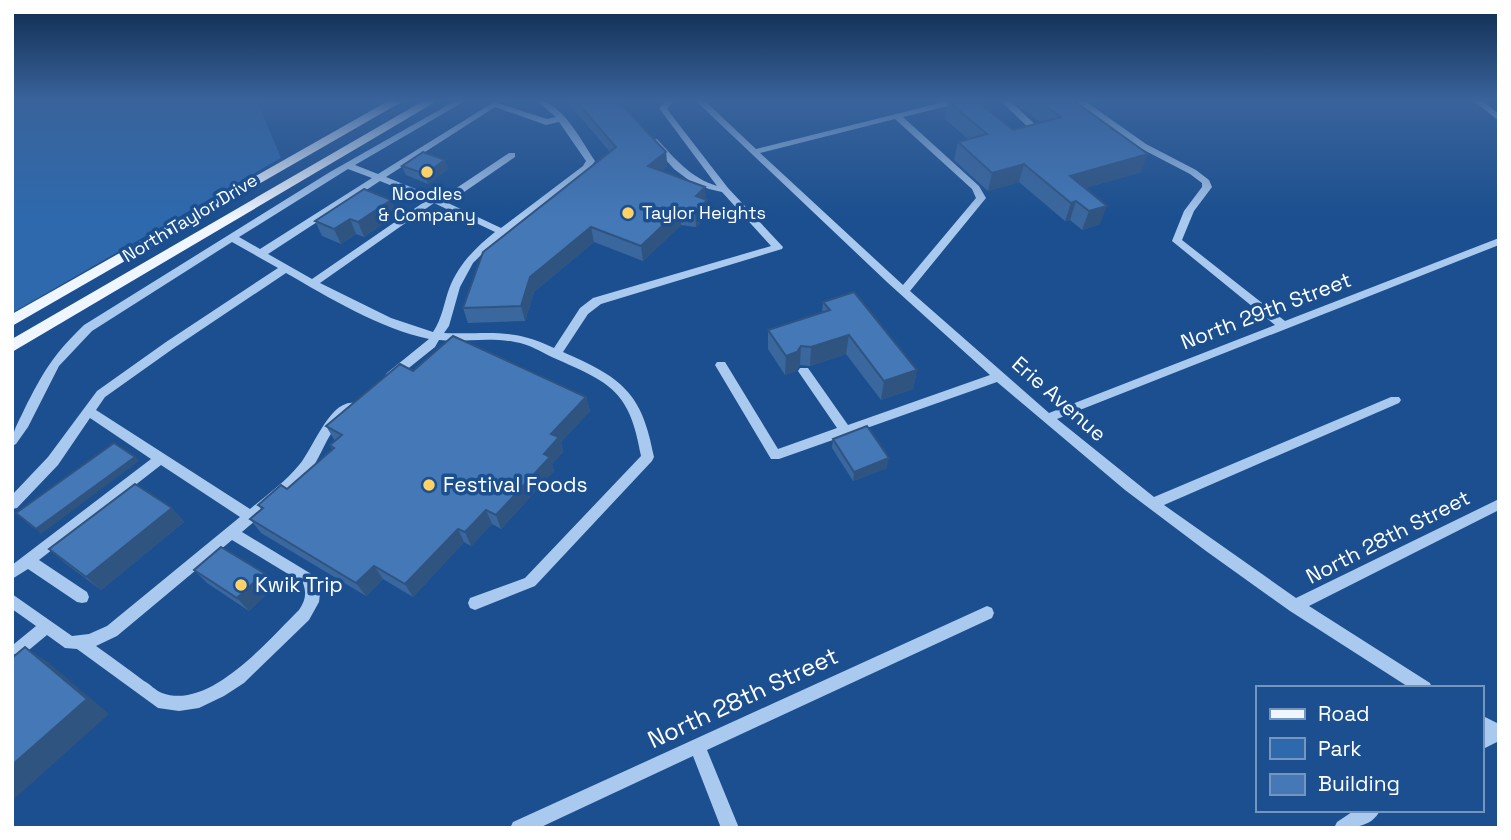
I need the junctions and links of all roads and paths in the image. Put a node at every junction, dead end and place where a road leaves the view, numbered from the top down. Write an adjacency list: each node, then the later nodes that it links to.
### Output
1 (324, 140): 25 (main road, North Taylor Drive)
2 (363, 140): 28 (main road, North Taylor Drive)
3 (393, 140): 14 (street)
4 (438, 140): 15 (street)
5 (576, 140): 18 (street)
6 (654, 140): 16 (street)
7 (687, 140): 16 (street)
8 (742, 140): 12 (street, Erie Avenue)
9 (801, 140): 12 (street)
10 (924, 140): 24 (street)
11 (1135, 140): 26 (street)
12 (754, 152): 24 (street, Erie Avenue)
13 (512, 155): 17 (street)
14 (348, 166): 15 (street); 19 (street)
15 (379, 178): 17 (street); 21 (street)
16 (725, 190): 29 (street)
17 (437, 202): 18 (street); 23 (street)
18 (502, 232): 27 (street)
19 (230, 237): 21 (street); 39 (street)
20 (1499, 241): 26 (street, North 29th Street)
21 (260, 254): 22 (street)
22 (286, 268): 23 (street); 36 (street)
23 (313, 283): 27 (street)
24 (904, 291): 32 (street, Erie Avenue)
25 (12, 321)
26 (1283, 325): 37 (street, North 29th Street)
27 (435, 338): 29 (street); 33 (street)
28 (12, 346)
29 (556, 354): 50 (street)
30 (720, 365): 38 (street)
31 (804, 372): 38 (street)
32 (1001, 376): 37 (street, Erie Avenue); 38 (street)
33 (383, 381)
34 (363, 397): 44 (street)
35 (1395, 400): 41 (street)
36 (88, 411): 40 (street); 42 (street)
37 (1048, 418): 41 (street, Erie Avenue)
38 (846, 431)
39 (12, 441)
40 (161, 458): 44 (street); 46 (street)
41 (1154, 503): 51 (street, Erie Avenue)
42 (12, 504)
43 (1499, 504): 51 (street, North 28th Street)
44 (249, 516): 45 (street)
45 (231, 532): 54 (street); 54 (street)
46 (28, 561): 47 (street); 48 (street)
47 (12, 573)
48 (82, 597)
49 (12, 600): 53 (street)
50 (475, 603)
51 (1296, 606): 56 (street, Erie Avenue)
52 (987, 613): 57 (street, North 28th Street)
53 (47, 626): 54 (street); 55 (street)
54 (79, 642)
55 (19, 649)
56 (1421, 686)
57 (697, 746): 59 (street, North 28th Street); 60 (street)
58 (1368, 812): 61 (street)
59 (519, 828)
60 (730, 828)
61 (1343, 828)

